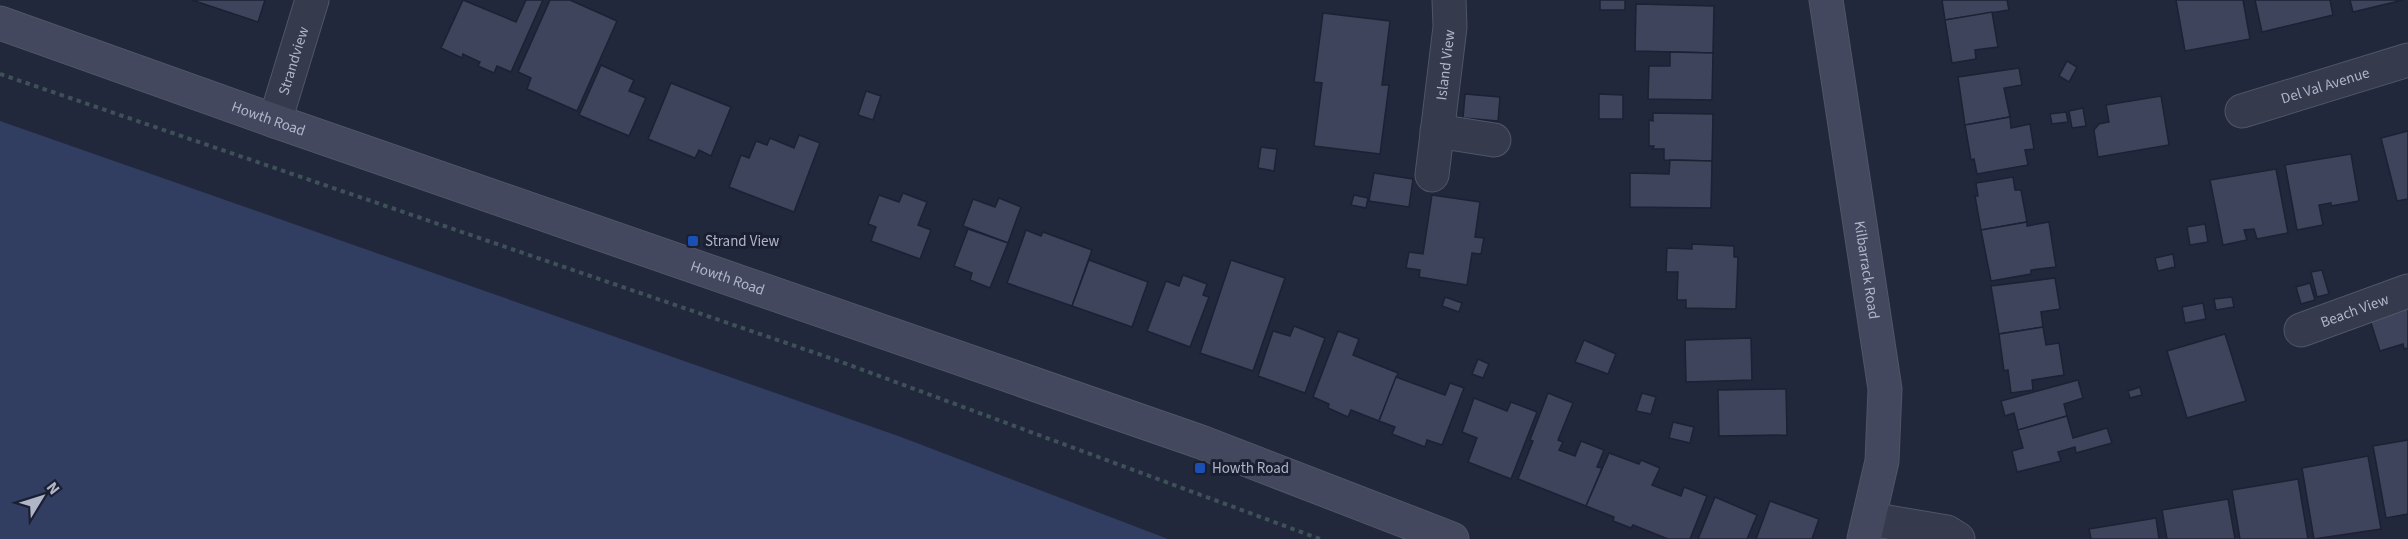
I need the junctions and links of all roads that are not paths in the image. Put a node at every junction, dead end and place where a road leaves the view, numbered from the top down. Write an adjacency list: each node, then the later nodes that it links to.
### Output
1 (312, 0): 7 (street, Strandview)
2 (1449, 0): 8 (street, Island View)
3 (1826, 0): 13 (main road, Kilbarrack Road)
4 (0, 23): 7 (main road, Howth Road)
5 (2408, 60): 6 (street, Del Val Avenue)
6 (2242, 111)
7 (274, 121): 14 (main road, Howth Road)
8 (1437, 131): 9 (street); 10 (street, Island View)
9 (1494, 140)
10 (1432, 175)
11 (2408, 291): 12 (street, Beach View)
12 (2301, 330)
13 (1867, 529): 15 (street)
14 (1452, 539)
15 (1959, 539)

